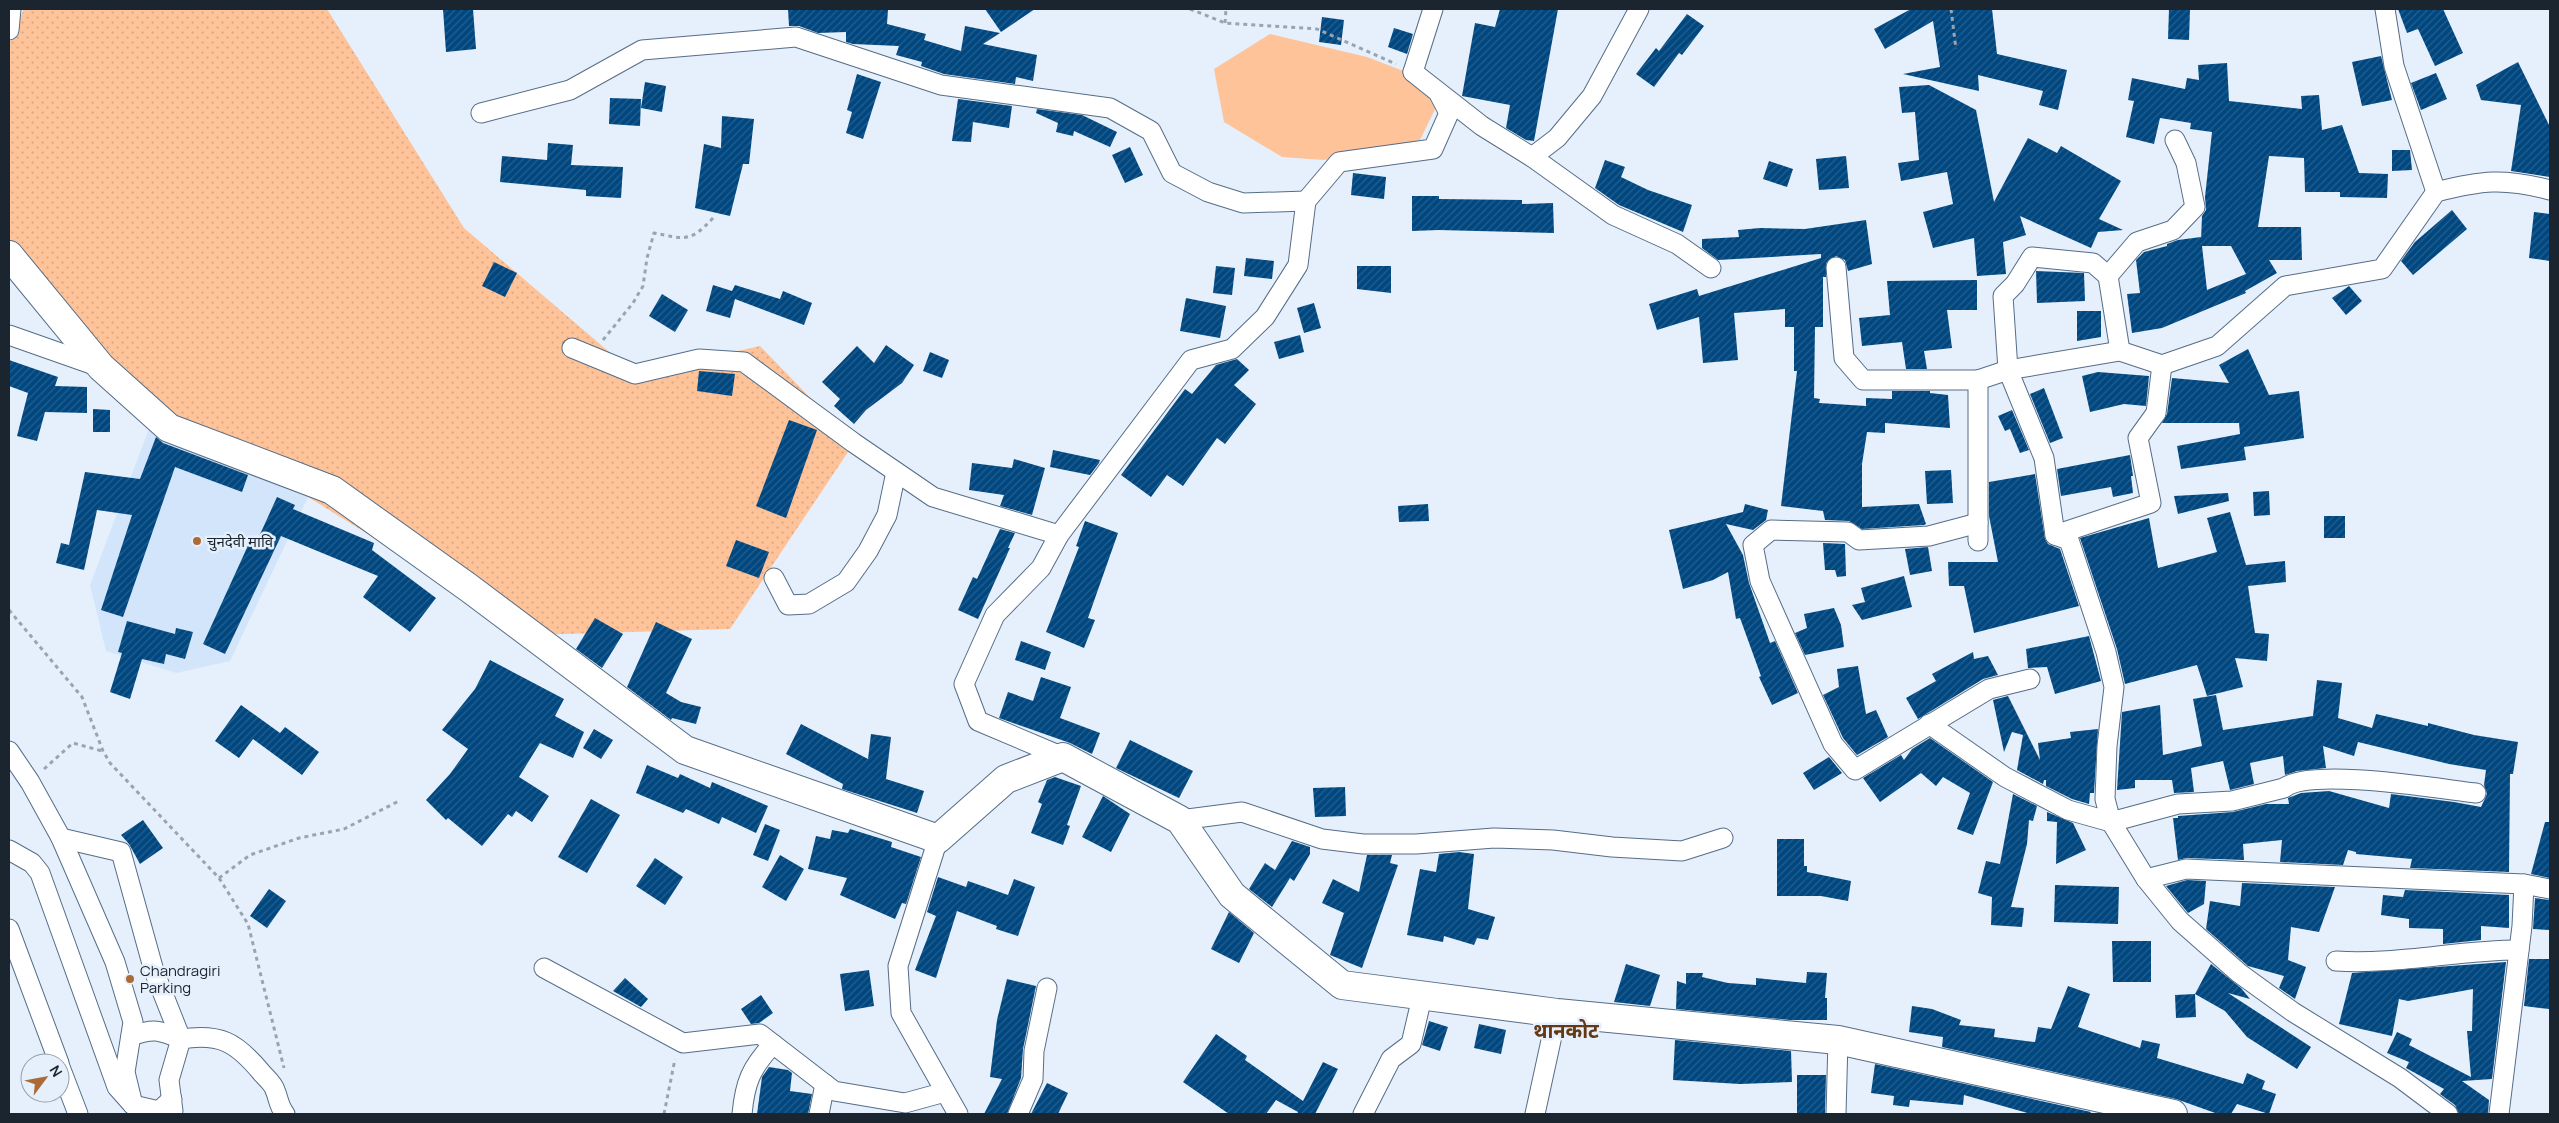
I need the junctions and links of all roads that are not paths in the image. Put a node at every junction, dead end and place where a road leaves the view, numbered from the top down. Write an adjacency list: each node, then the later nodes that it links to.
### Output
1 (11, 9): 5 (street)
2 (1433, 9): 6 (street)
3 (1639, 9): 9 (street)
4 (2384, 9): 11 (street)
5 (9, 30)
6 (1412, 72): 9 (street); 12 (street)
7 (481, 113): 12 (street)
8 (2175, 140): 16 (street)
9 (1532, 157): 15 (street)
10 (2550, 190): 11 (street)
11 (2436, 192): 20 (street)
12 (1306, 201): 25 (street)
13 (9, 255): 21 (street)
14 (1836, 266): 23 (street)
15 (1711, 268)
16 (2108, 276): 19 (street); 22 (street)
17 (9, 335): 21 (street)
18 (572, 348): 24 (street)
19 (2120, 352): 20 (street); 22 (street)
20 (2162, 365): 26 (street)
21 (101, 367): 37 (street)
22 (2008, 370): 23 (street); 26 (street)
23 (1978, 380): 29 (street)
24 (896, 472): 25 (street); 27 (street)
25 (1059, 534): 31 (street)
26 (2056, 535): 34 (street)
27 (774, 578)
28 (2030, 679): 29 (street)
29 (1929, 724): 34 (street)
30 (9, 751): 35 (street)
31 (1063, 757): 33 (street); 37 (street)
32 (2476, 793): 34 (street)
33 (1180, 820): 36 (street); 47 (street)
34 (2111, 822): 39 (street)
35 (61, 838): 49 (street); 50 (street)
36 (1723, 838)
37 (938, 839): 55 (street)
38 (9, 850): 57 (street)
39 (2146, 879): 40 (street); 69 (street)
40 (2524, 884): 41 (street); 43 (street)
41 (2550, 889)
42 (9, 929): 53 (street)
43 (2519, 950): 44 (street); 70 (street)
44 (2336, 961)
45 (544, 968): 52 (street)
46 (1048, 988): 64 (street)
47 (1422, 997): 48 (street); 65 (street)
48 (1557, 1013): 51 (street); 66 (street)
49 (131, 1036): 50 (street); 57 (street)
50 (181, 1039): 58 (street); 60 (street)
51 (1838, 1040): 67 (street); 68 (street)
52 (773, 1044): 54 (street); 61 (street)
53 (54, 1053)
54 (825, 1084): 55 (street); 62 (street)
55 (945, 1092): 63 (street)
56 (70, 1093): 59 (street)
57 (133, 1105): 58 (street)
58 (172, 1107)
59 (78, 1114)
60 (284, 1114)
61 (742, 1114)
62 (819, 1114)
63 (958, 1114)
64 (1018, 1114)
65 (1363, 1114)
66 (1535, 1114)
67 (1836, 1114)
68 (2173, 1114)
69 (2448, 1114)
70 (2499, 1114)

